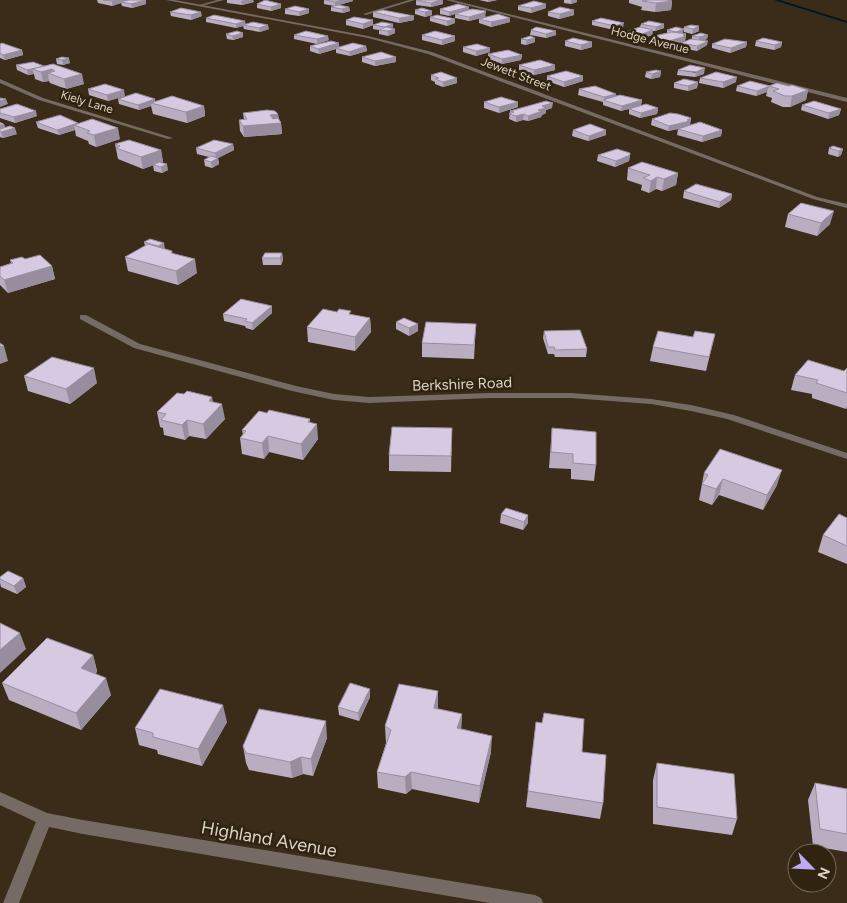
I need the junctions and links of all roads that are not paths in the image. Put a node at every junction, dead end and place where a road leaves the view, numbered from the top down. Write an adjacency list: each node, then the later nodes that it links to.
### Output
1 (168, 0): 5 (street, Jewett Street)
2 (222, 0): 5 (street)
3 (413, 0): 6 (street)
4 (448, 0): 8 (street, Hodge Avenue)
5 (201, 5): 10 (street, Jewett Street)
6 (365, 14)
7 (0, 81): 9 (street, Kiely Lane)
8 (847, 100)
9 (170, 138)
10 (847, 206)
11 (84, 317): 12 (street, Berkshire Road)
12 (847, 456)
13 (0, 798): 14 (street, Highland Avenue)
14 (45, 819): 15 (street); 16 (street, Highland Avenue)
15 (11, 903)
16 (535, 903)

